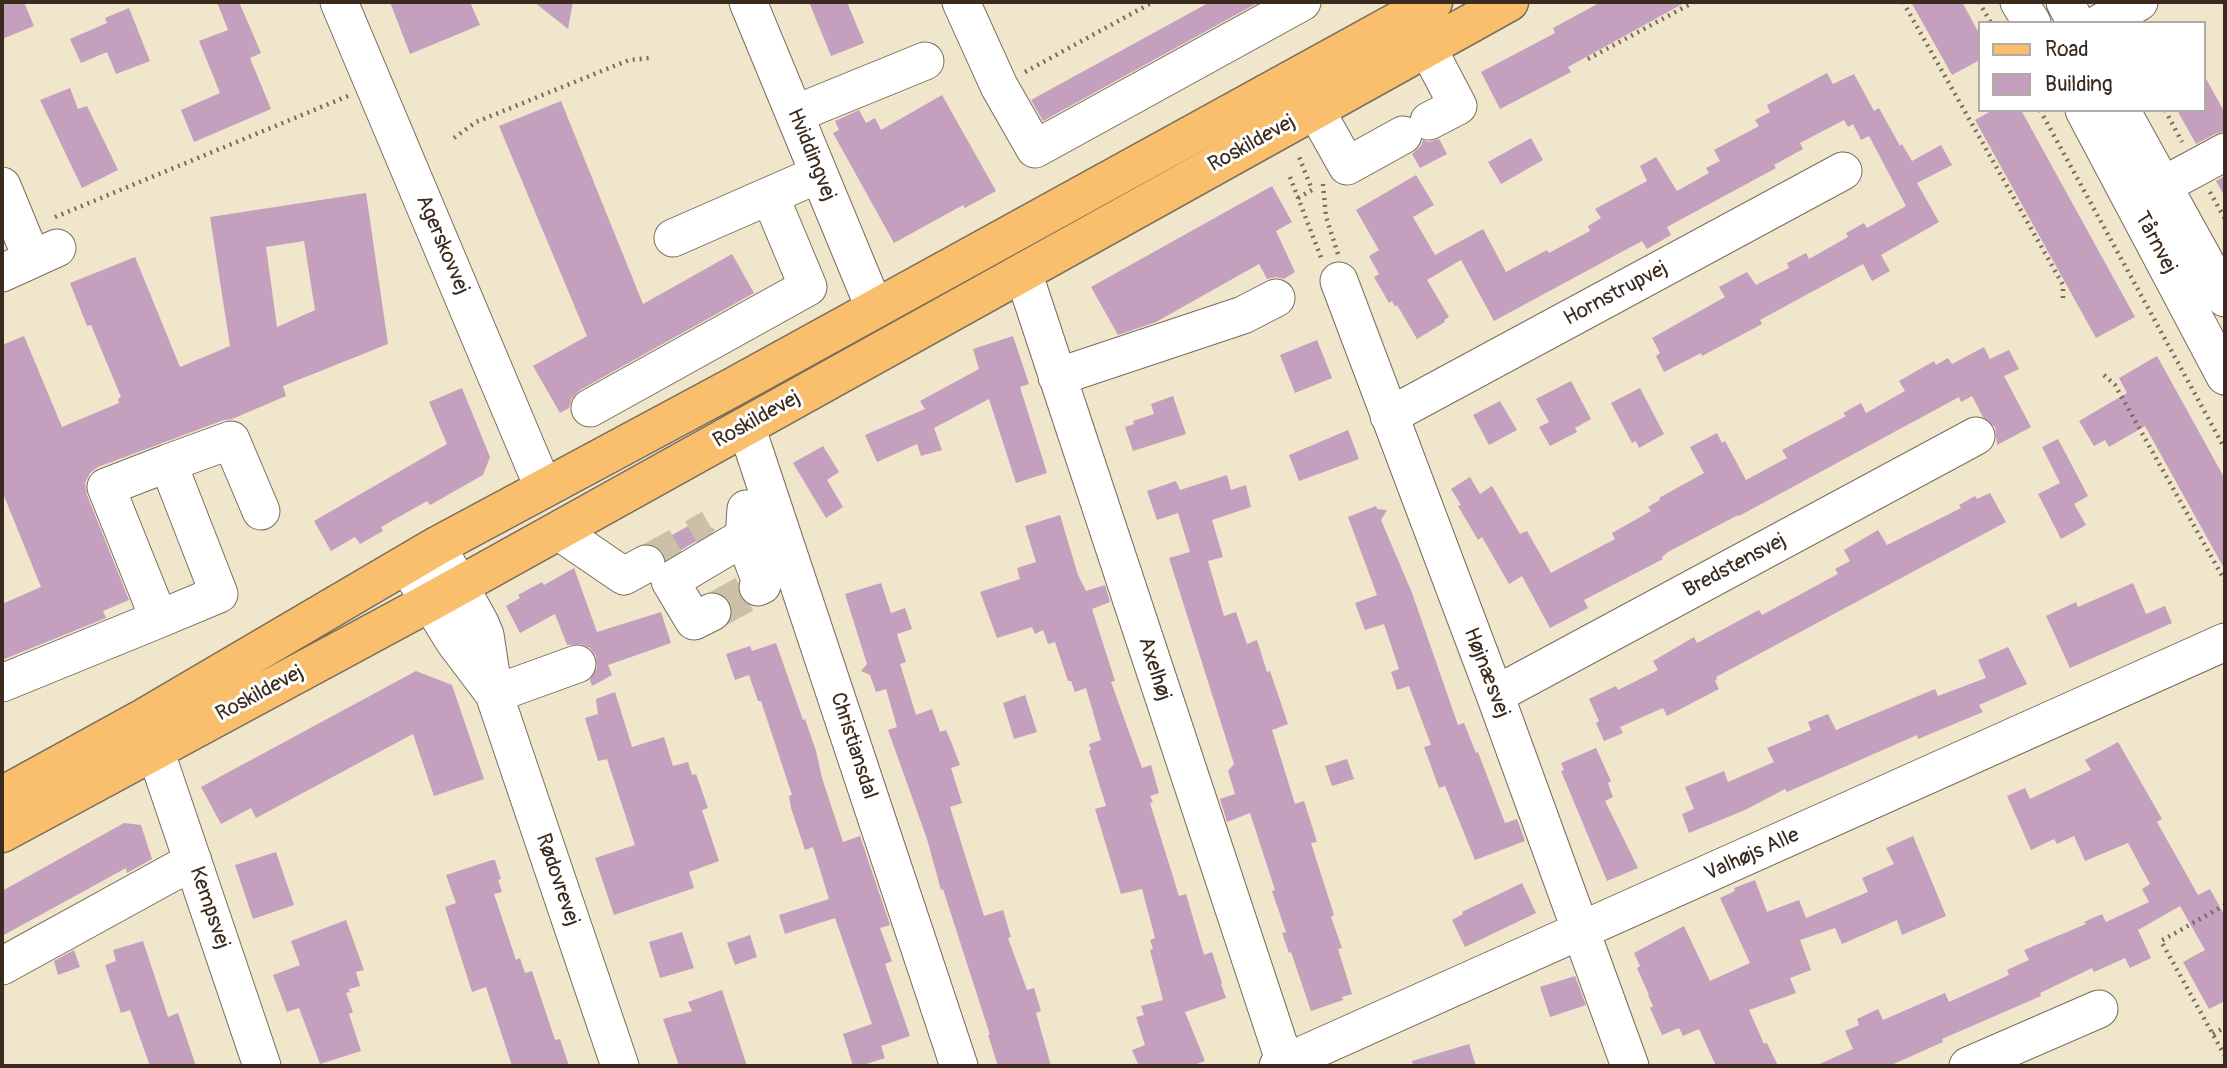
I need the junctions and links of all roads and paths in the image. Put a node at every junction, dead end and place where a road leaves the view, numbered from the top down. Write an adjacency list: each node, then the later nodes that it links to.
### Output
1 (339, 2): 22 (street, Agerskovvej)
2 (748, 2): 28 (street, Hviddingvej)
3 (961, 2): 23 (street)
4 (1153, 2): 23 (path)
5 (1302, 2): 23 (street)
6 (1433, 2): 47 (main road, Roskildevej)
7 (1509, 2): 18 (main road, Roskildevej)
8 (1694, 2): 20 (path)
9 (1903, 2): 46 (path)
10 (1979, 2): 14 (path)
11 (2019, 2): 15 (street)
12 (2065, 2): 16 (street)
13 (2139, 2): 17 (street)
14 (1990, 21)
15 (2031, 21)
16 (2075, 21)
17 (2103, 21)
18 (1427, 47): 24 (main road, Roskildevej); 24 (street)
19 (649, 58): 29 (path)
20 (1588, 59)
21 (925, 61): 28 (street)
22 (375, 85): 41 (path); 59 (street, Agerskovvej)
23 (999, 86)
24 (1315, 109): 42 (main road, Roskildevej)
25 (2041, 112): 57 (path)
26 (2085, 112): 50 (street, Tårnvej)
27 (2122, 112): 37 (street, Tårnvej)
28 (794, 114): 33 (street, Hviddingvej)
29 (454, 138)
30 (2225, 152): 37 (street)
31 (1302, 164): 39 (path)
32 (1843, 171): 54 (street, Hornstrupvej)
33 (819, 174): 38 (street); 47 (street, Hviddingvej)
34 (1320, 176): 43 (path)
35 (1290, 177): 39 (path)
36 (2, 186): 41 (street)
37 (2162, 186): 45 (street, Tårnvej)
38 (769, 195): 40 (street); 48 (street)
39 (1298, 198): 43 (path)
40 (673, 238)
41 (28, 253)
42 (1023, 272): 51 (street, Axelhøj); 55 (main road, Roskildevej)
43 (1339, 281): 54 (street, Højnæsvej)
44 (1276, 298): 51 (street)
45 (2225, 298)
46 (2063, 300)
47 (874, 307): 52 (main road, Roskildevej)
48 (709, 342): 52 (street); 53 (street)
49 (2104, 375): 65 (path)
50 (2225, 376)
51 (1057, 377): 86 (street, Axelhøj)
52 (733, 387): 59 (main road, Roskildevej)
53 (590, 408)
54 (1389, 416): 74 (street, Højnæsvej)
55 (746, 426): 61 (street, Christiansdal); 62 (main road, Roskildevej)
56 (1976, 436): 74 (street, Bredstensvej)
57 (2225, 449)
58 (168, 463): 60 (street); 69 (street); 69 (street)
59 (544, 489): 63 (main road, Roskildevej)
60 (261, 511)
61 (743, 518): 64 (street); 66 (street); 89 (street, Christiansdal)
62 (558, 531): 64 (street); 67 (main road, Roskildevej)
63 (422, 556): 67 (street, Rødovrevej); 76 (main road, Roskildevej)
64 (647, 574): 68 (street)
65 (2225, 581)
66 (758, 587)
67 (445, 594): 73 (street, Rødovrevej); 75 (main road, Roskildevej)
68 (712, 612)
69 (159, 619): 72 (street)
70 (2225, 642): 80 (street, Valhøjs Alle)
71 (577, 664): 73 (street)
72 (2, 683)
73 (494, 694): 88 (street, Rødovrevej)
74 (1495, 695): 80 (street, Højnæsvej)
75 (155, 750): 77 (main road, Roskildevej); 78 (street, Kempsvej)
76 (2, 796)
77 (2, 834)
78 (193, 861): 81 (street); 87 (street, Kempsvej)
79 (2225, 905): 84 (path)
80 (1581, 932): 86 (street, Valhøjs Alle); 90 (street, Højnæsvej)
81 (2, 966)
82 (2099, 1009): 91 (street)
83 (2225, 1027): 84 (path)
84 (2213, 1034): 85 (path)
85 (2225, 1056)
86 (1283, 1065)
87 (262, 1066)
88 (620, 1066)
89 (959, 1066)
90 (1630, 1066)
91 (1968, 1066)

